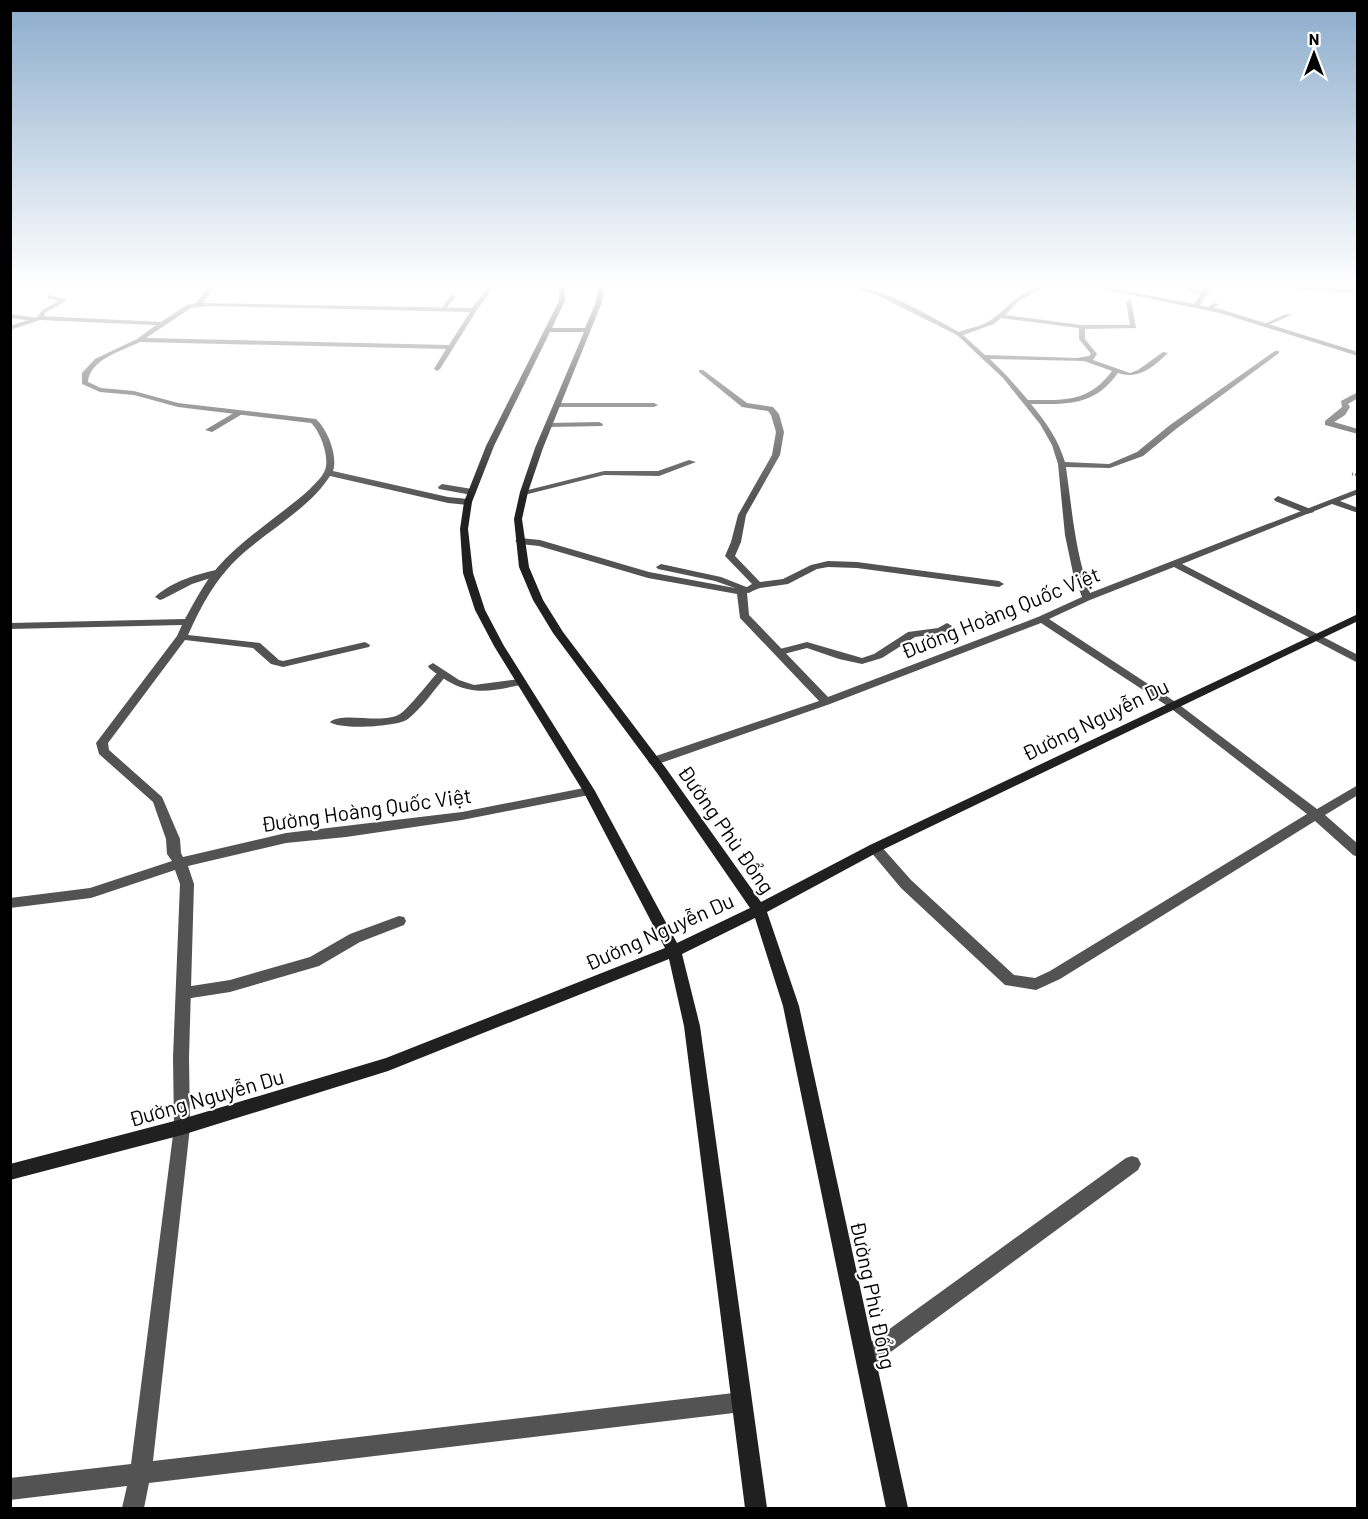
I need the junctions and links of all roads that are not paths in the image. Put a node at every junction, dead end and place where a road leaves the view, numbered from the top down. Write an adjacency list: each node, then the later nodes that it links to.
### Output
1 (101, 358): 18 (street)
2 (443, 358): 11 (street)
3 (535, 358): 29 (main road)
4 (577, 358): 16 (main road, Đường Phù Đổng)
5 (987, 358): 15 (street)
6 (1030, 358): 10 (street)
7 (1092, 358): 10 (street)
8 (1158, 358): 13 (street)
9 (1269, 358): 24 (street)
10 (1085, 359): 13 (street)
11 (437, 369)
12 (701, 371): 39 (street)
13 (1116, 371): 15 (street)
14 (1358, 394): 22 (street)
15 (1025, 402): 24 (street)
16 (558, 405): 17 (street); 20 (main road, Đường Phù Đổng)
17 (654, 405)
18 (240, 413): 21 (street); 25 (street)
19 (599, 424): 20 (street)
20 (549, 425): 28 (main road, Đường Phù Đổng)
21 (208, 430)
22 (1358, 432)
23 (692, 462): 28 (street)
24 (1062, 464): 41 (street)
25 (329, 473): 29 (street); 37 (street)
26 (442, 487): 29 (street)
27 (1358, 491): 31 (street, Đường Hoàng Quốc Việt)
28 (524, 492): 34 (main road, Đường Phù Đổng)
29 (470, 497): 52 (main road)
30 (1278, 499): 32 (street)
31 (1334, 502): 32 (street, Đường Hoàng Quốc Việt); 33 (street)
32 (1310, 512): 35 (street, Đường Hoàng Quốc Việt)
33 (1358, 512)
34 (519, 542): 39 (street); 56 (main road, Đường Phù Đổng)
35 (1176, 564): 41 (street, Đường Hoàng Quốc Việt); 47 (street)
36 (661, 567): 39 (street)
37 (220, 572): 40 (street); 44 (street)
38 (999, 584): 39 (street)
39 (750, 589): 50 (street)
40 (160, 597)
41 (1087, 598): 43 (street, Đường Hoàng Quốc Việt)
42 (1358, 617): 47 (main road, Đường Nguyễn Du)
43 (1042, 619): 53 (street, Đường Hoàng Quốc Việt); 54 (street)
44 (189, 622): 45 (street); 48 (street)
45 (10, 626)
46 (947, 626): 50 (street)
47 (1316, 637): 51 (street); 54 (main road, Đường Nguyễn Du)
48 (182, 638): 49 (street); 62 (street)
49 (365, 645)
50 (780, 652): 53 (street)
51 (1358, 660)
52 (520, 682): 55 (street); 58 (main road)
53 (826, 702): 56 (street, Đường Hoàng Quốc Việt)
54 (1173, 705): 59 (street); 60 (main road, Đường Nguyễn Du)
55 (336, 722)
56 (654, 761): 64 (main road, Đường Phù Đổng)
57 (1358, 789): 59 (street)
58 (589, 791): 62 (street, Đường Hoàng Quốc Việt); 66 (main road)
59 (1315, 814): 60 (street); 61 (street)
60 (875, 848): 64 (main road, Đường Nguyễn Du)
61 (1358, 852)
62 (180, 863): 63 (street, Đường Hoàng Quốc Việt); 67 (street)
63 (10, 903)
64 (759, 910): 66 (main road, Đường Nguyễn Du); 71 (main road, Đường Phù Đổng)
65 (399, 921): 67 (street)
66 (674, 951): 68 (main road, Đường Nguyễn Du); 72 (main road)
67 (185, 993): 68 (street)
68 (182, 1127): 70 (main road, Đường Nguyễn Du); 73 (street)
69 (1132, 1164): 71 (street)
70 (10, 1172)
71 (866, 1358): 77 (main road, Đường Phù Đổng)
72 (742, 1402): 73 (street); 76 (main road)
73 (141, 1472): 74 (street); 75 (street)
74 (10, 1489)
75 (133, 1509)
76 (756, 1509)
77 (897, 1509)

